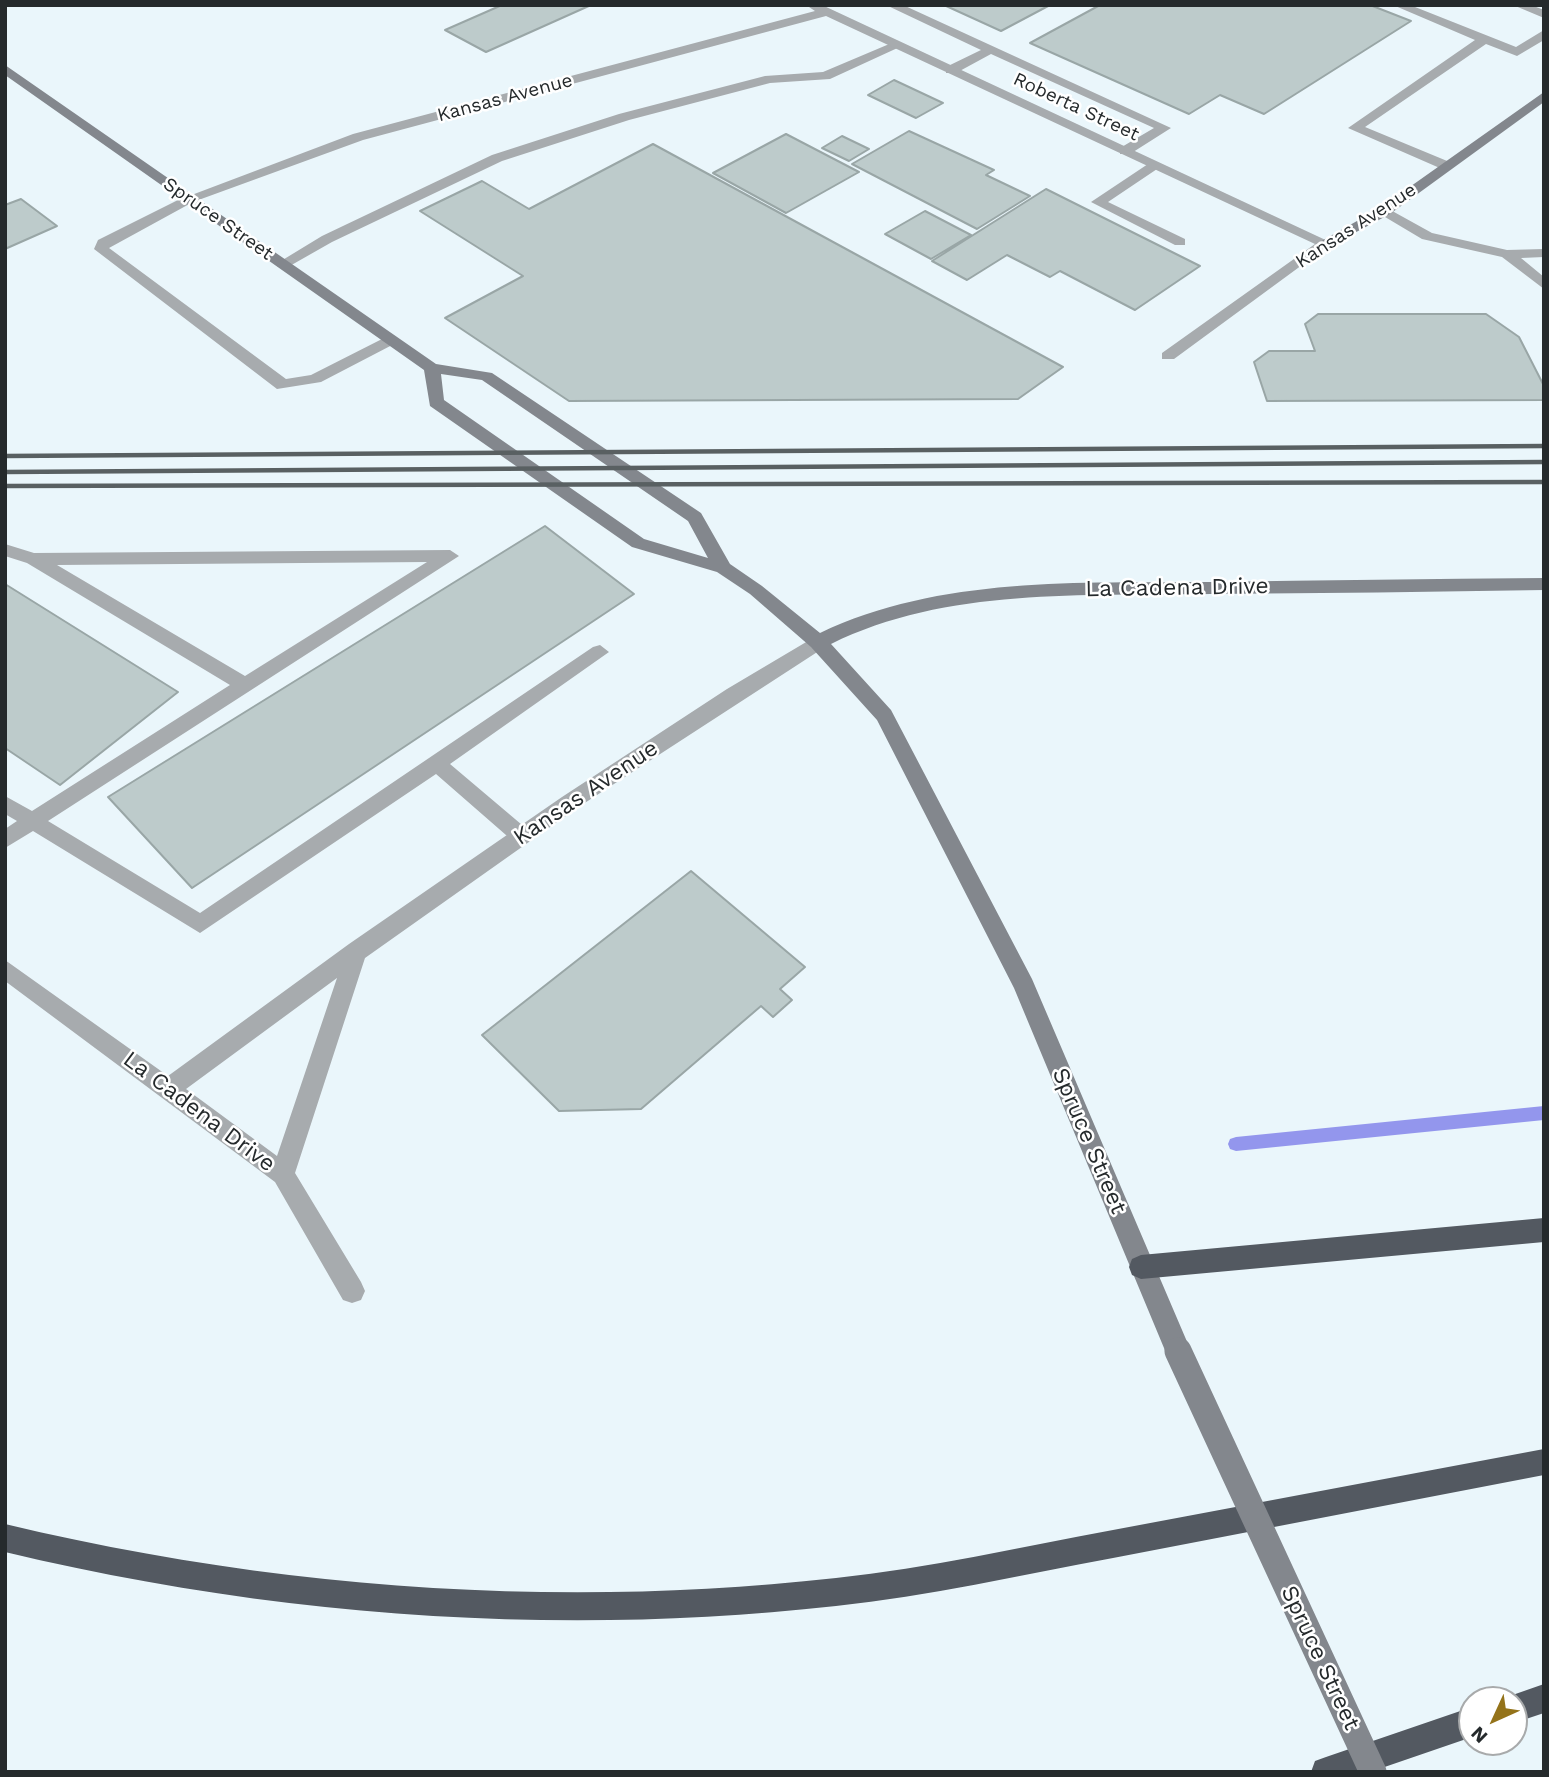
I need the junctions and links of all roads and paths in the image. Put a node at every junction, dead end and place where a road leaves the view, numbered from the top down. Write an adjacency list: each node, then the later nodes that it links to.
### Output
1 (812, 5): 5 (street, Roberta Street)
2 (892, 5): 10 (street)
3 (1399, 5): 8 (street)
4 (1519, 5): 6 (street)
5 (826, 12): 9 (street, Roberta Street); 17 (street, Kansas Avenue)
6 (1544, 14)
7 (1544, 34): 8 (street)
8 (1485, 39): 16 (street)
9 (898, 45): 12 (street, Roberta Street); 23 (street)
10 (990, 50): 12 (street); 14 (street)
11 (5, 68): 17 (main road, Spruce Street)
12 (951, 70): 14 (street, Roberta Street)
13 (1544, 96): 16 (main road, Kansas Avenue)
14 (1125, 151): 15 (street, Roberta Street)
15 (1156, 165): 19 (street); 20 (street, Roberta Street)
16 (1447, 166): 18 (main road, Kansas Avenue)
17 (188, 199): 23 (main road, Spruce Street); 25 (street, Kansas Avenue)
18 (1385, 211): 20 (main road, Kansas Avenue); 22 (street)
19 (1180, 242)
20 (1325, 243): 26 (street, Kansas Avenue)
21 (1544, 253): 22 (street)
22 (1507, 254): 24 (street)
23 (283, 264): 25 (main road, Spruce Street)
24 (1544, 285)
25 (391, 340): 27 (main road, Spruce Street)
26 (1168, 356)
27 (432, 368): 30 (main road, Spruce Street); 30 (main road, Spruce Street)
28 (5, 550): 29 (street)
29 (33, 559): 34 (street); 34 (street)
30 (723, 568): 32 (main road, Spruce Street)
31 (1544, 584): 32 (main road, La Cadena Drive)
32 (818, 642): 38 (street, Kansas Avenue); 45 (main road, Spruce Street)
33 (600, 652): 35 (street)
34 (245, 685): 37 (street)
35 (435, 762): 37 (street); 38 (street)
36 (5, 804): 37 (street)
37 (30, 822): 39 (street)
38 (521, 836): 40 (street, Kansas Avenue)
39 (5, 840)
40 (357, 950): 42 (street, Kansas Avenue); 43 (street)
41 (5, 969): 42 (street, La Cadena Drive)
42 (169, 1089): 43 (street, La Cadena Drive)
43 (283, 1174): 46 (street, La Cadena Drive)
44 (1544, 1230): 45 (highway)
45 (1141, 1266): 51 (main road, Spruce Street, bridge)
46 (352, 1291)
47 (1544, 1462): 48 (highway)
48 (5, 1538)
49 (1458, 1727): 50 (highway)
50 (1326, 1772)
51 (1373, 1772)

